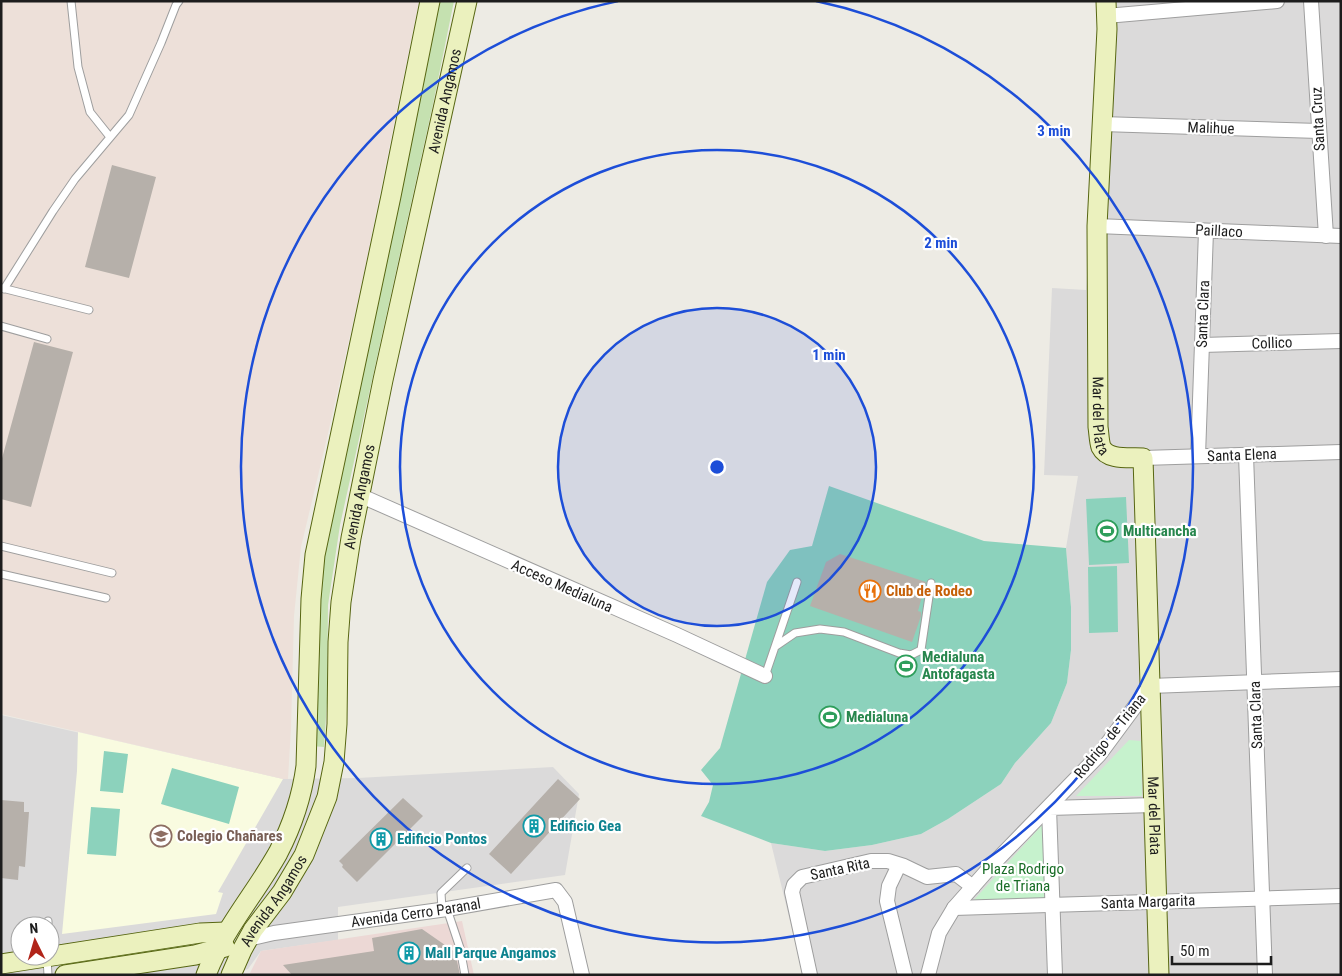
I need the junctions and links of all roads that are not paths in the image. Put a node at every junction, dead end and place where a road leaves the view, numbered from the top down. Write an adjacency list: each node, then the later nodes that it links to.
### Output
1 (71, 1): 11 (lane)
2 (179, 1): 11 (lane)
3 (430, 1): 49 (main road, Avenida Angamos)
4 (467, 1): 26 (main road, Avenida Angamos)
5 (1277, 1): 7 (street)
6 (1311, 1): 10 (street, Santa Cruz)
7 (1217, 4): 8 (street)
8 (1106, 9): 9 (main road, Mar del Plata)
9 (1102, 124): 10 (street, Malihue); 12 (main road, Mar del Plata)
10 (1319, 131): 14 (street, Santa Cruz)
11 (110, 137): 16 (lane)
12 (1097, 226): 13 (street, Paillaco); 25 (main road, Mar del Plata)
13 (1206, 231): 14 (street, Paillaco); 21 (street, Santa Clara)
14 (1326, 236): 15 (street, Paillaco)
15 (1341, 236)
16 (3, 289): 17 (lane)
17 (89, 310)
18 (1, 326): 19 (lane)
19 (47, 339)
20 (1341, 341): 21 (street, Collico)
21 (1202, 345): 24 (street, Santa Clara)
22 (1341, 452): 23 (street, Santa Elena)
23 (1246, 455): 24 (street, Santa Elena); 36 (street, Santa Clara)
24 (1198, 456): 25 (street, Santa Elena)
25 (1143, 458): 37 (main road, Mar del Plata)
26 (359, 495): 34 (street, Acceso Medialuna); 50 (main road, Avenida Angamos)
27 (1, 546): 28 (lane)
28 (112, 573)
29 (1, 574): 32 (lane)
30 (797, 582): 33 (lane)
31 (931, 583): 33 (lane)
32 (106, 598)
33 (776, 646): 34 (lane)
34 (765, 676)
35 (1341, 679): 36 (street)
36 (1255, 682): 37 (street); 44 (street, Santa Clara)
37 (1150, 686): 38 (main road, Mar del Plata); 39 (street, Rodrigo de Triana)
38 (1154, 805): 39 (street); 45 (main road, Mar del Plata)
39 (1049, 808): 42 (street, Rodrigo de Triana); 46 (street)
40 (899, 865): 42 (street, Santa Rita); 58 (street, Santa Rita); 59 (street)
41 (467, 868): 48 (lane)
42 (973, 887): 47 (street, Rodrigo de Triana)
43 (1341, 896): 44 (street, Santa Margarita)
44 (1262, 899): 45 (street, Santa Margarita); 63 (street, Santa Clara)
45 (1157, 902): 46 (street, Santa Margarita); 62 (main road, Mar del Plata)
46 (1052, 905): 47 (street, Santa Margarita); 61 (street)
47 (954, 908): 60 (street, Rodrigo de Triana)
48 (444, 909): 50 (street, Avenida Cerro Paranal); 56 (lane); 57 (street, Avenida Cerro Paranal)
49 (226, 932): 50 (street, Avenida Cerro Paranal); 51 (main road, Avenida Angamos); 52 (main road, Avenida Cerro Paranal)
50 (250, 934): 51 (main road, Avenida Cerro Paranal); 55 (main road, Avenida Angamos)
51 (217, 950): 53 (main road, Avenida Cerro Paranal); 54 (main road, Avenida Angamos)
52 (60, 954)
53 (65, 975)
54 (206, 975)
55 (231, 975)
56 (465, 975)
57 (582, 975)
58 (810, 975)
59 (904, 975)
60 (928, 975)
61 (1055, 975)
62 (1160, 975)
63 (1265, 975)

